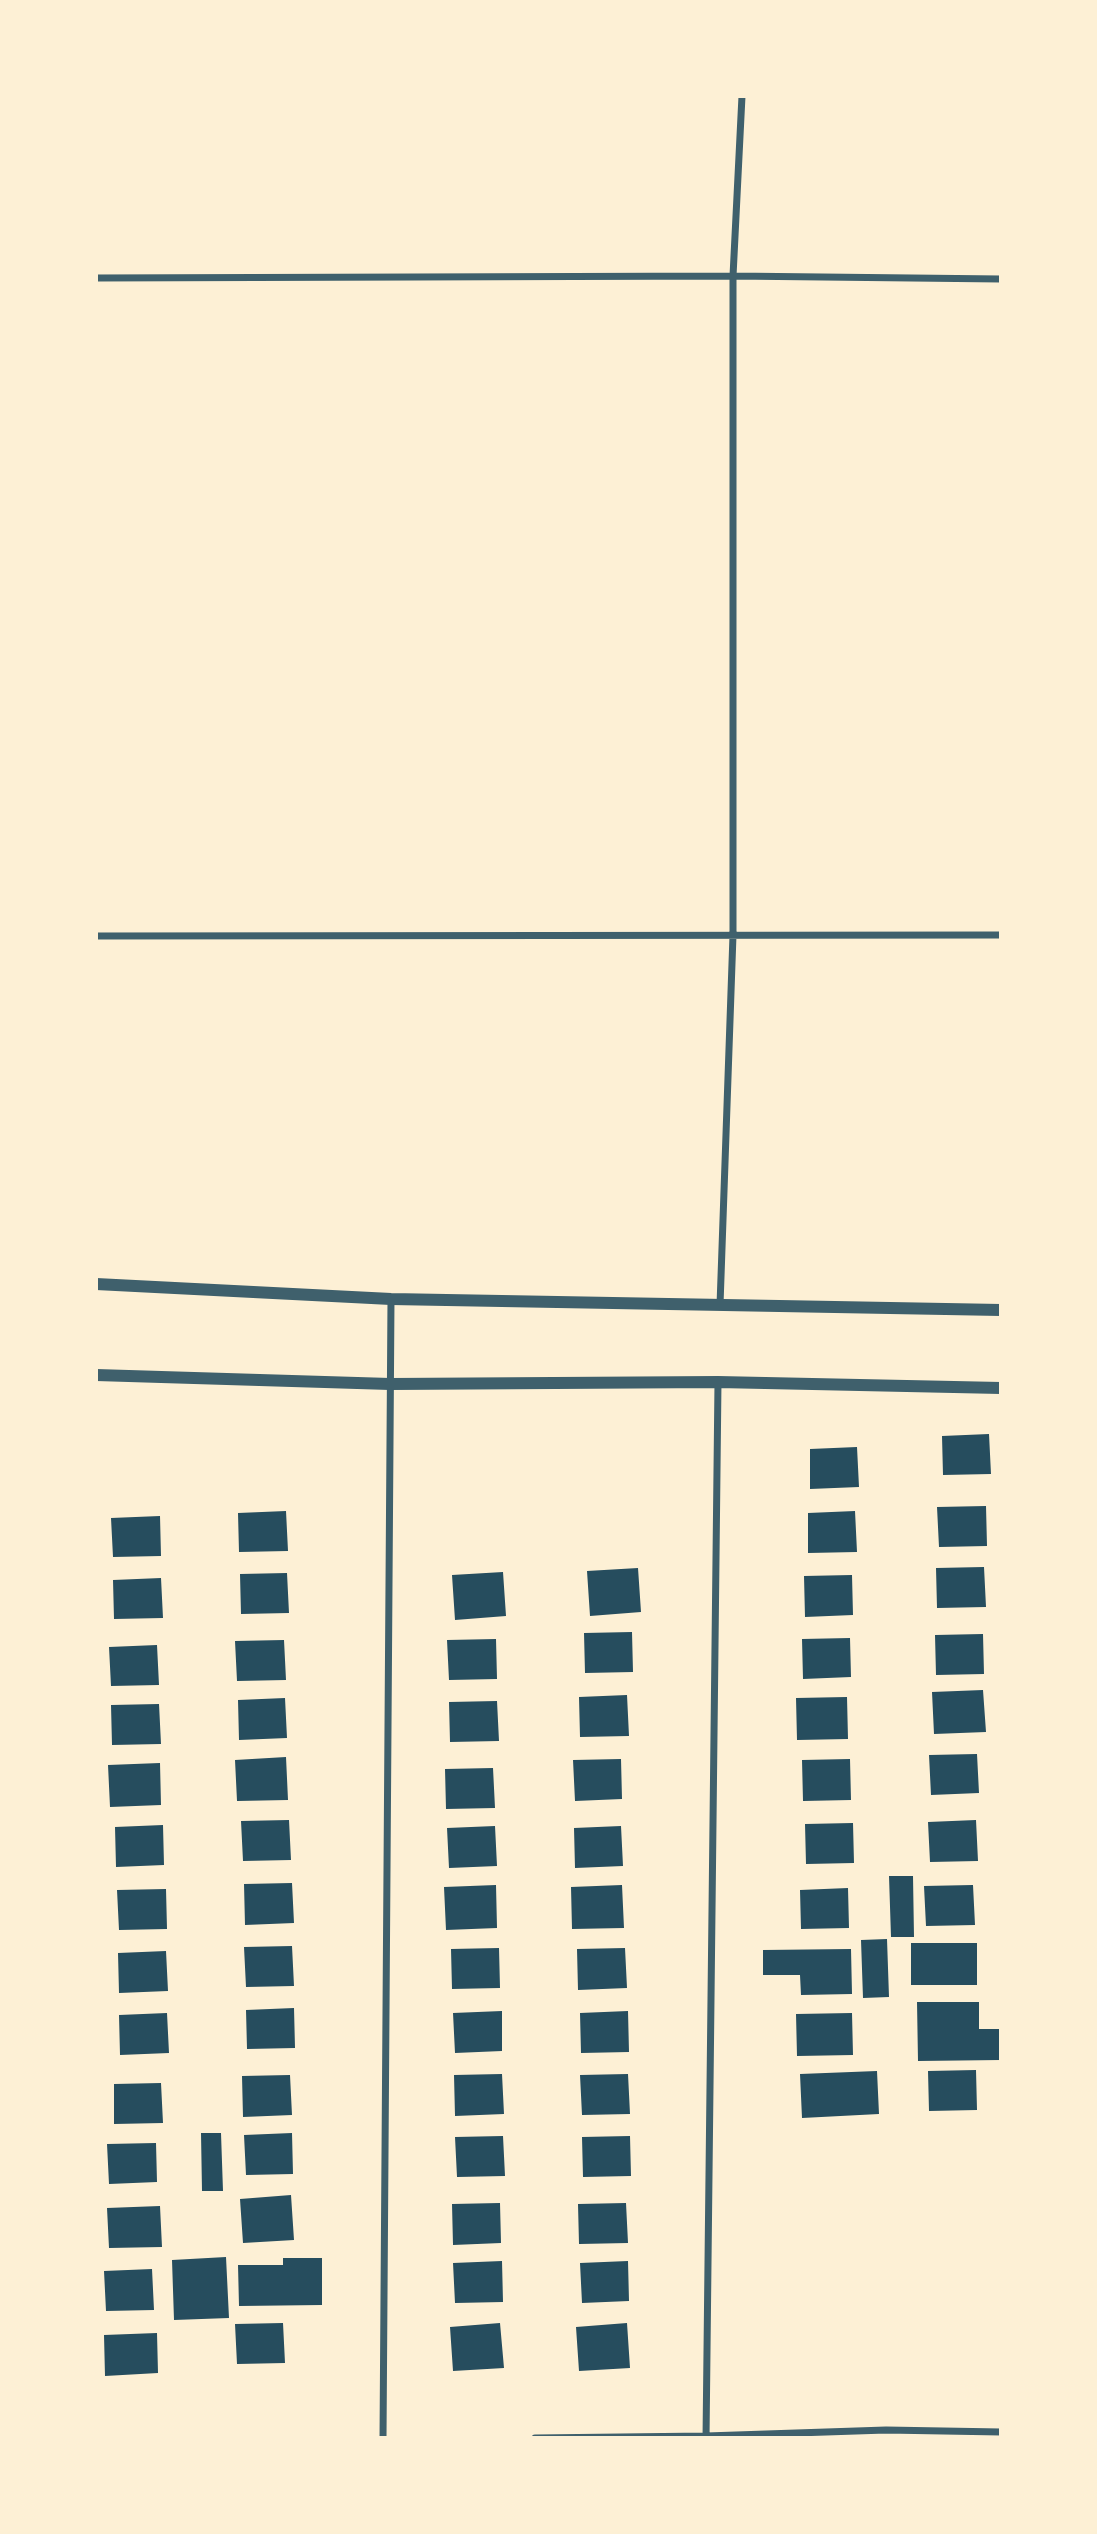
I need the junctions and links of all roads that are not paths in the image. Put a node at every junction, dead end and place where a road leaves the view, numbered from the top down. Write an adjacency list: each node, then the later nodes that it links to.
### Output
1 (742, 96): 2 (street)
2 (733, 276): 3 (street); 4 (street); 5 (street)
3 (96, 278)
4 (1001, 279)
5 (733, 935): 6 (street); 7 (street); 10 (street)
6 (1001, 935)
7 (96, 936)
8 (96, 1284): 9 (street)
9 (391, 1299): 10 (street); 14 (street)
10 (720, 1304): 11 (street)
11 (1001, 1310)
12 (96, 1375): 14 (street)
13 (718, 1382): 14 (street); 15 (street); 17 (street)
14 (390, 1384): 18 (street)
15 (1001, 1388)
16 (1001, 2432): 17 (street)
17 (706, 2437): 19 (street)
18 (383, 2438)
19 (535, 2438)

